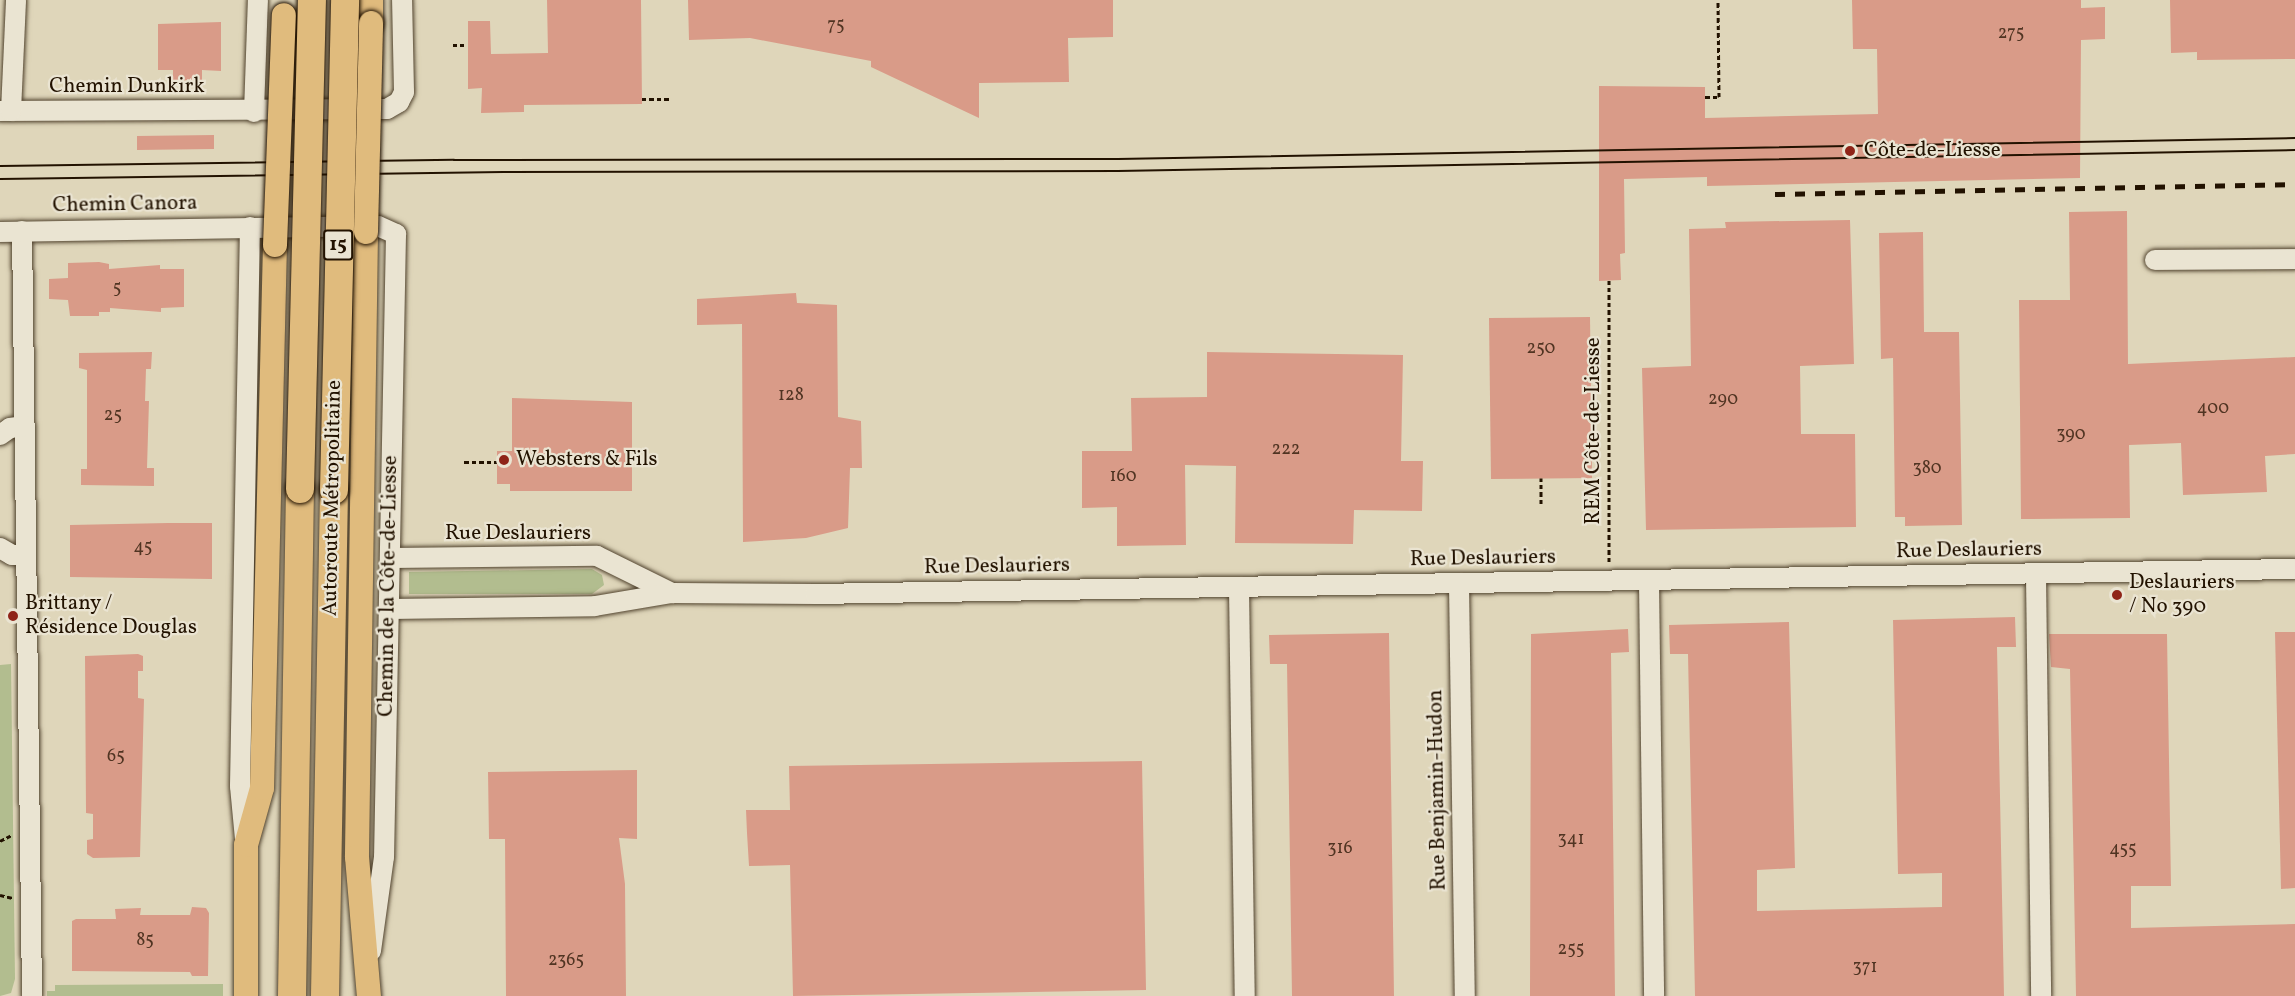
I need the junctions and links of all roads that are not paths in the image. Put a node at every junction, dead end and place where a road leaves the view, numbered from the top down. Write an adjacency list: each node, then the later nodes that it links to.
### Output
1 (16, 0): 8 (street)
2 (258, 0): 9 (street)
3 (284, 0): 27 (main road, bridge)
4 (312, 0): 31 (highway, Autoroute Métropolitaine / 15, bridge)
5 (345, 0): 32 (highway, Autoroute Métropolitaine / 15, bridge)
6 (371, 0): 28 (main road, Chemin de la Côte-de-Liesse, bridge)
7 (402, 0): 9 (street)
8 (6, 111): 9 (street, Chemin Dunkirk)
9 (254, 112)
10 (250, 227): 11 (street, Chemin Canora); 19 (street, Chemin de la Côte-de-Liesse); 27 (street)
11 (22, 231): 12 (street, Chemin Canora); 15 (street)
12 (0, 232)
13 (2295, 258): 14 (street)
14 (2155, 260)
15 (25, 426): 16 (street); 18 (street)
16 (0, 435)
17 (0, 548): 18 (street)
18 (26, 555): 29 (street)
19 (391, 558): 25 (street, Rue Deslauriers); 26 (street, Chemin de la Côte-de-Liesse)
20 (2295, 569): 21 (street, Rue Deslauriers)
21 (2036, 574): 22 (street, Rue Deslauriers); 37 (street)
22 (1649, 580): 23 (street, Rue Deslauriers); 36 (street)
23 (1459, 583): 24 (street, Rue Deslauriers); 35 (street, Rue Benjamin-Hudon)
24 (1239, 587): 25 (street, Rue Deslauriers); 34 (street)
25 (672, 593): 26 (street, Rue Deslauriers)
26 (390, 609): 28 (street, Chemin de la Côte-de-Liesse)
27 (246, 844): 30 (main road)
28 (369, 970): 33 (main road, Chemin de la Côte-de-Liesse)
29 (32, 996)
30 (246, 996)
31 (292, 996)
32 (325, 996)
33 (369, 996)
34 (1245, 996)
35 (1465, 996)
36 (1654, 996)
37 (2041, 996)

